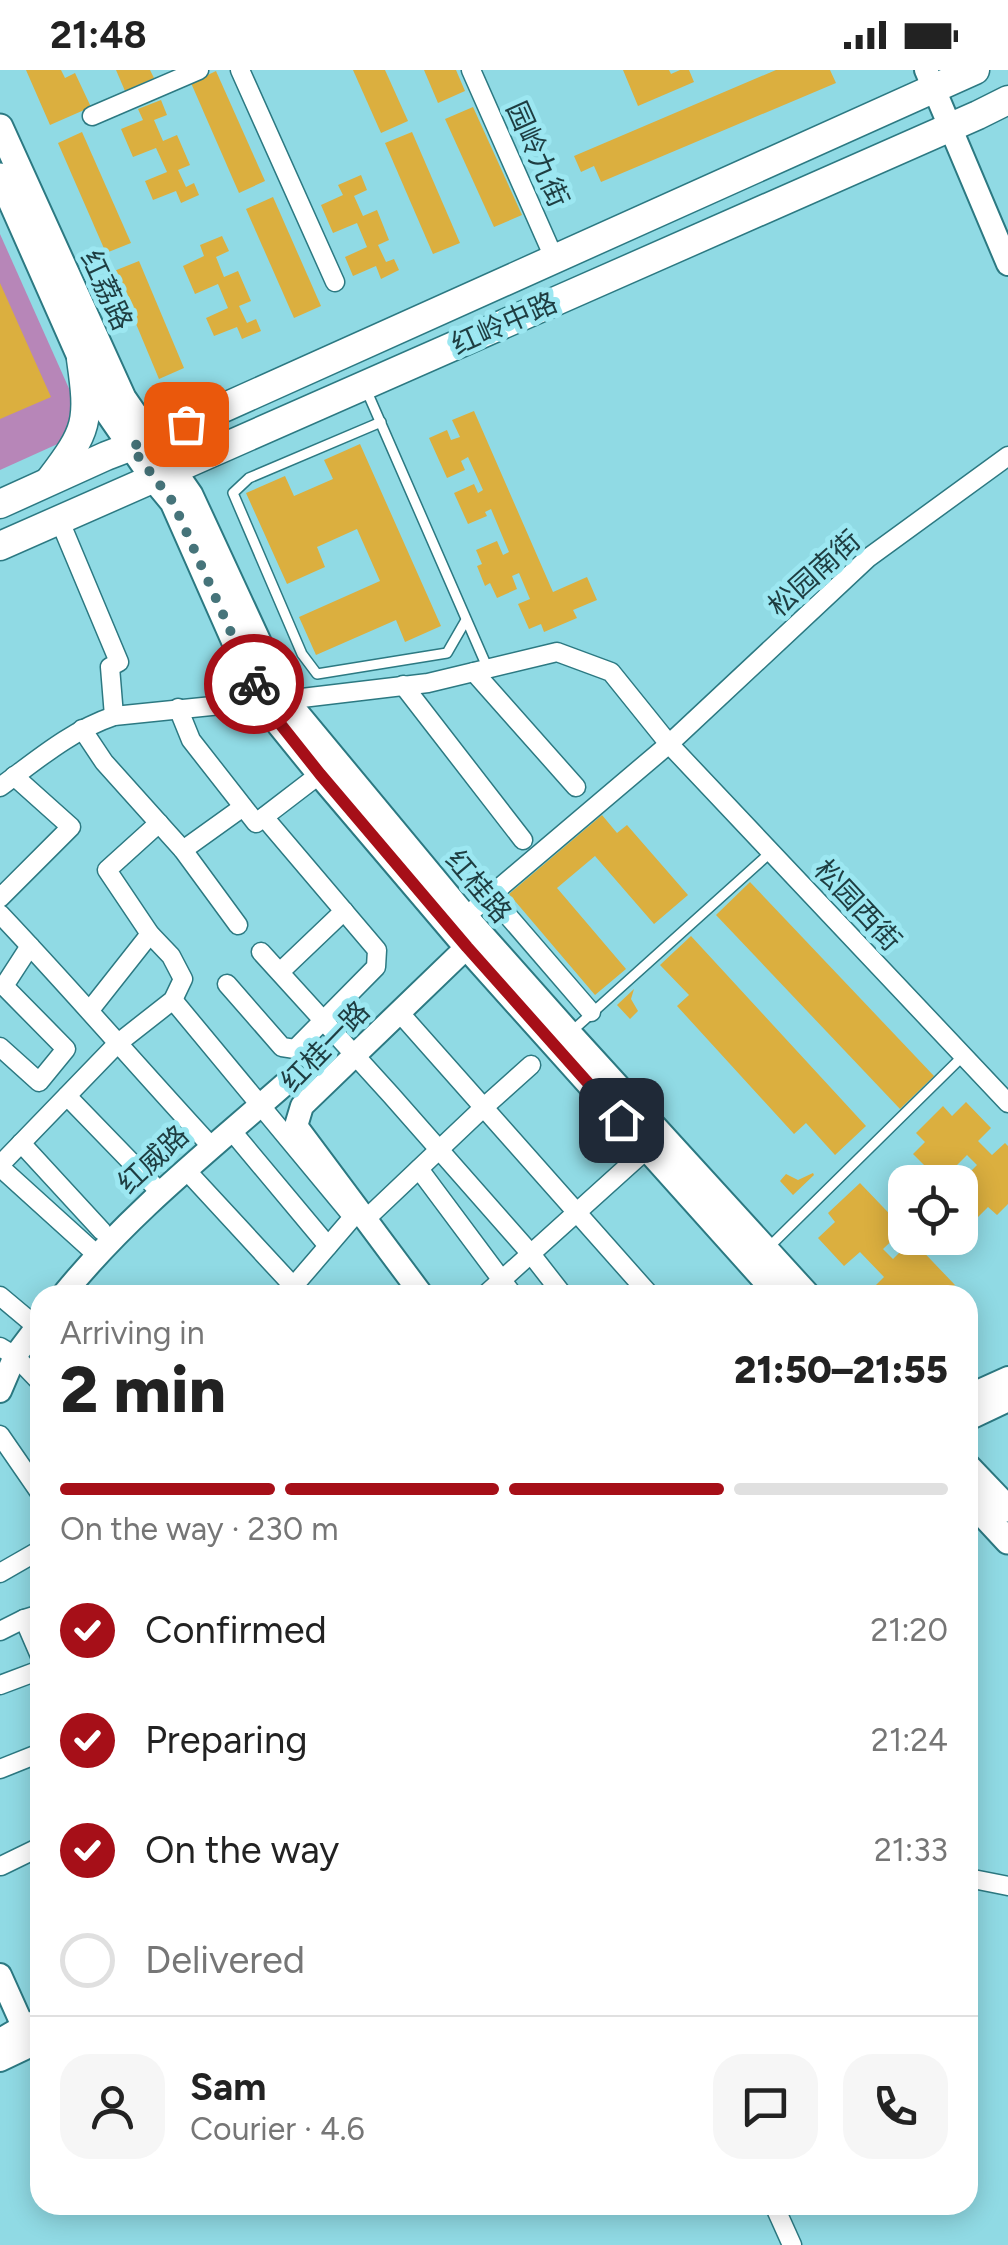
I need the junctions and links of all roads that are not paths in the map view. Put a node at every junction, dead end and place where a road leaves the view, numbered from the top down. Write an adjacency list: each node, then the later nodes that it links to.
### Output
1 (200, 70): 7 (street)
2 (240, 70): 13 (street)
3 (472, 70): 11 (street, 园岭九街)
4 (974, 70): 5 (main road, 红岭中路)
5 (930, 79): 9 (street); 11 (main road, 红岭中路)
6 (1008, 100): 9 (main road, 红岭中路)
7 (92, 116)
8 (0, 126): 17 (main road, 红荔路)
9 (951, 126): 12 (street); 15 (main road, 红岭中路)
10 (0, 176): 14 (main road, 红荔路)
11 (554, 260): 17 (main road, 红岭中路)
12 (1008, 264)
13 (334, 282)
14 (81, 359): 17 (main road, 红荔路); 20 (main road)
15 (364, 384): 16 (lane); 19 (main road, 红岭中路)
16 (381, 422): 24 (lane); 25 (lane)
17 (141, 443): 19 (main road, 红荔路); 20 (main road, 红岭中路)
18 (1008, 456): 33 (street, 松园南街)
19 (163, 474): 22 (main road, 红岭中路); 29 (main road, 红桂路)
20 (49, 482): 21 (main road, 红岭中路)
21 (0, 504)
22 (59, 519): 23 (main road, 红岭中路); 31 (street)
23 (0, 546)
24 (466, 620): 25 (lane); 26 (lane)
25 (371, 665): 28 (lane)
26 (481, 670): 27 (street); 33 (street); 36 (street)
27 (404, 686): 28 (street); 40 (street)
28 (374, 690): 29 (street)
29 (273, 700): 30 (street); 34 (main road, 红桂路); 47 (main road, 红桂路)
30 (178, 708): 31 (street); 37 (street)
31 (114, 716): 32 (street)
32 (82, 729): 35 (street); 39 (street)
33 (669, 744): 42 (street, 松园西街); 43 (street, 松园南街)
34 (320, 774): 38 (street); 51 (main road, 红桂路)
35 (7, 781): 44 (street)
36 (576, 787)
37 (243, 806): 38 (street); 41 (street)
38 (264, 817): 45 (street)
39 (159, 823): 41 (street); 49 (street)
40 (523, 840)
41 (183, 850): 48 (street)
42 (770, 853): 58 (lane); 64 (street, 松园西街)
43 (490, 896): 47 (street, 松园南街); 58 (street)
44 (0, 898)
45 (344, 911): 53 (street); 59 (street)
46 (0, 914): 50 (street)
47 (466, 917): 60 (main road, 红桂路)
48 (238, 924)
49 (150, 934): 55 (street); 56 (street)
50 (30, 946): 56 (street); 62 (street)
51 (467, 947): 57 (street, 红桂一路); 74 (main road, 红桂路)
52 (262, 952): 53 (street)
53 (280, 972): 59 (street)
54 (226, 984): 59 (street)
55 (173, 1000): 61 (street); 69 (street)
56 (90, 1010): 61 (street)
57 (399, 1012): 63 (street, 红桂一路); 70 (street)
58 (592, 1012): 60 (lane)
59 (324, 1020): 63 (street)
60 (569, 1034): 84 (main road, 红桂路)
61 (117, 1044): 67 (street); 73 (street)
62 (0, 1047)
63 (354, 1056): 75 (street); 81 (street, 红桂一路)
64 (963, 1056): 68 (street, 松园西街); 84 (lane)
65 (531, 1066): 70 (street)
66 (294, 1076): 69 (street, 红威路)
67 (67, 1096): 72 (street); 79 (street)
68 (1008, 1103)
69 (260, 1106): 71 (street, 红威路); 83 (street)
70 (483, 1108): 75 (street); 80 (street)
71 (231, 1130): 73 (street, 红威路); 83 (street)
72 (21, 1143): 76 (street); 82 (street)
73 (211, 1146): 78 (street, 红威路)
74 (647, 1150): 80 (street); 94 (main road, 红桂路)
75 (440, 1151): 77 (street); 85 (street)
76 (0, 1166): 82 (street)
77 (419, 1169): 81 (street); 90 (street)
78 (186, 1170): 79 (street, 红威路); 87 (street)
79 (161, 1193): 82 (street, 红威路)
80 (576, 1212): 85 (street); 93 (street)
81 (366, 1218): 89 (street, 红桂一路)
82 (99, 1243): 86 (street, 红威路)
83 (328, 1246): 88 (street)
84 (766, 1250): 95 (main road, 红桂路)
85 (531, 1254): 91 (street); 92 (street)
86 (70, 1285)
87 (285, 1285)
88 (295, 1285)
89 (415, 1285)
90 (505, 1285)
91 (509, 1285)
92 (556, 1285)
93 (641, 1285)
94 (770, 1285)
95 (798, 1285)
96 (0, 1296): 97 (street)
97 (30, 1318)
98 (30, 1333): 99 (street)
99 (8, 1352): 100 (street); 102 (street)
100 (30, 1373)
101 (1008, 1378): 103 (street)
102 (0, 1391)
103 (978, 1392)
104 (1008, 1400): 105 (street)
105 (978, 1414)
106 (0, 1435): 107 (street)
107 (30, 1478)
108 (978, 1478): 110 (main road)
109 (978, 1509): 111 (main road)
110 (1008, 1509)
111 (1008, 1541)
112 (30, 1556): 113 (street)
113 (0, 1574)
114 (30, 1617): 115 (street)
115 (0, 1631)
116 (30, 1674): 117 (street)
117 (0, 1685)
118 (30, 1756): 119 (street)
119 (0, 1769)
120 (30, 1852): 121 (street)
121 (0, 1865)
122 (978, 1880): 123 (street)
123 (1008, 1886)
124 (0, 1976): 125 (street)
125 (30, 2026)
126 (30, 2034): 128 (street)
127 (30, 2036): 129 (street)
128 (0, 2040)
129 (0, 2060)
130 (778, 2215): 131 (street)
131 (792, 2245)

